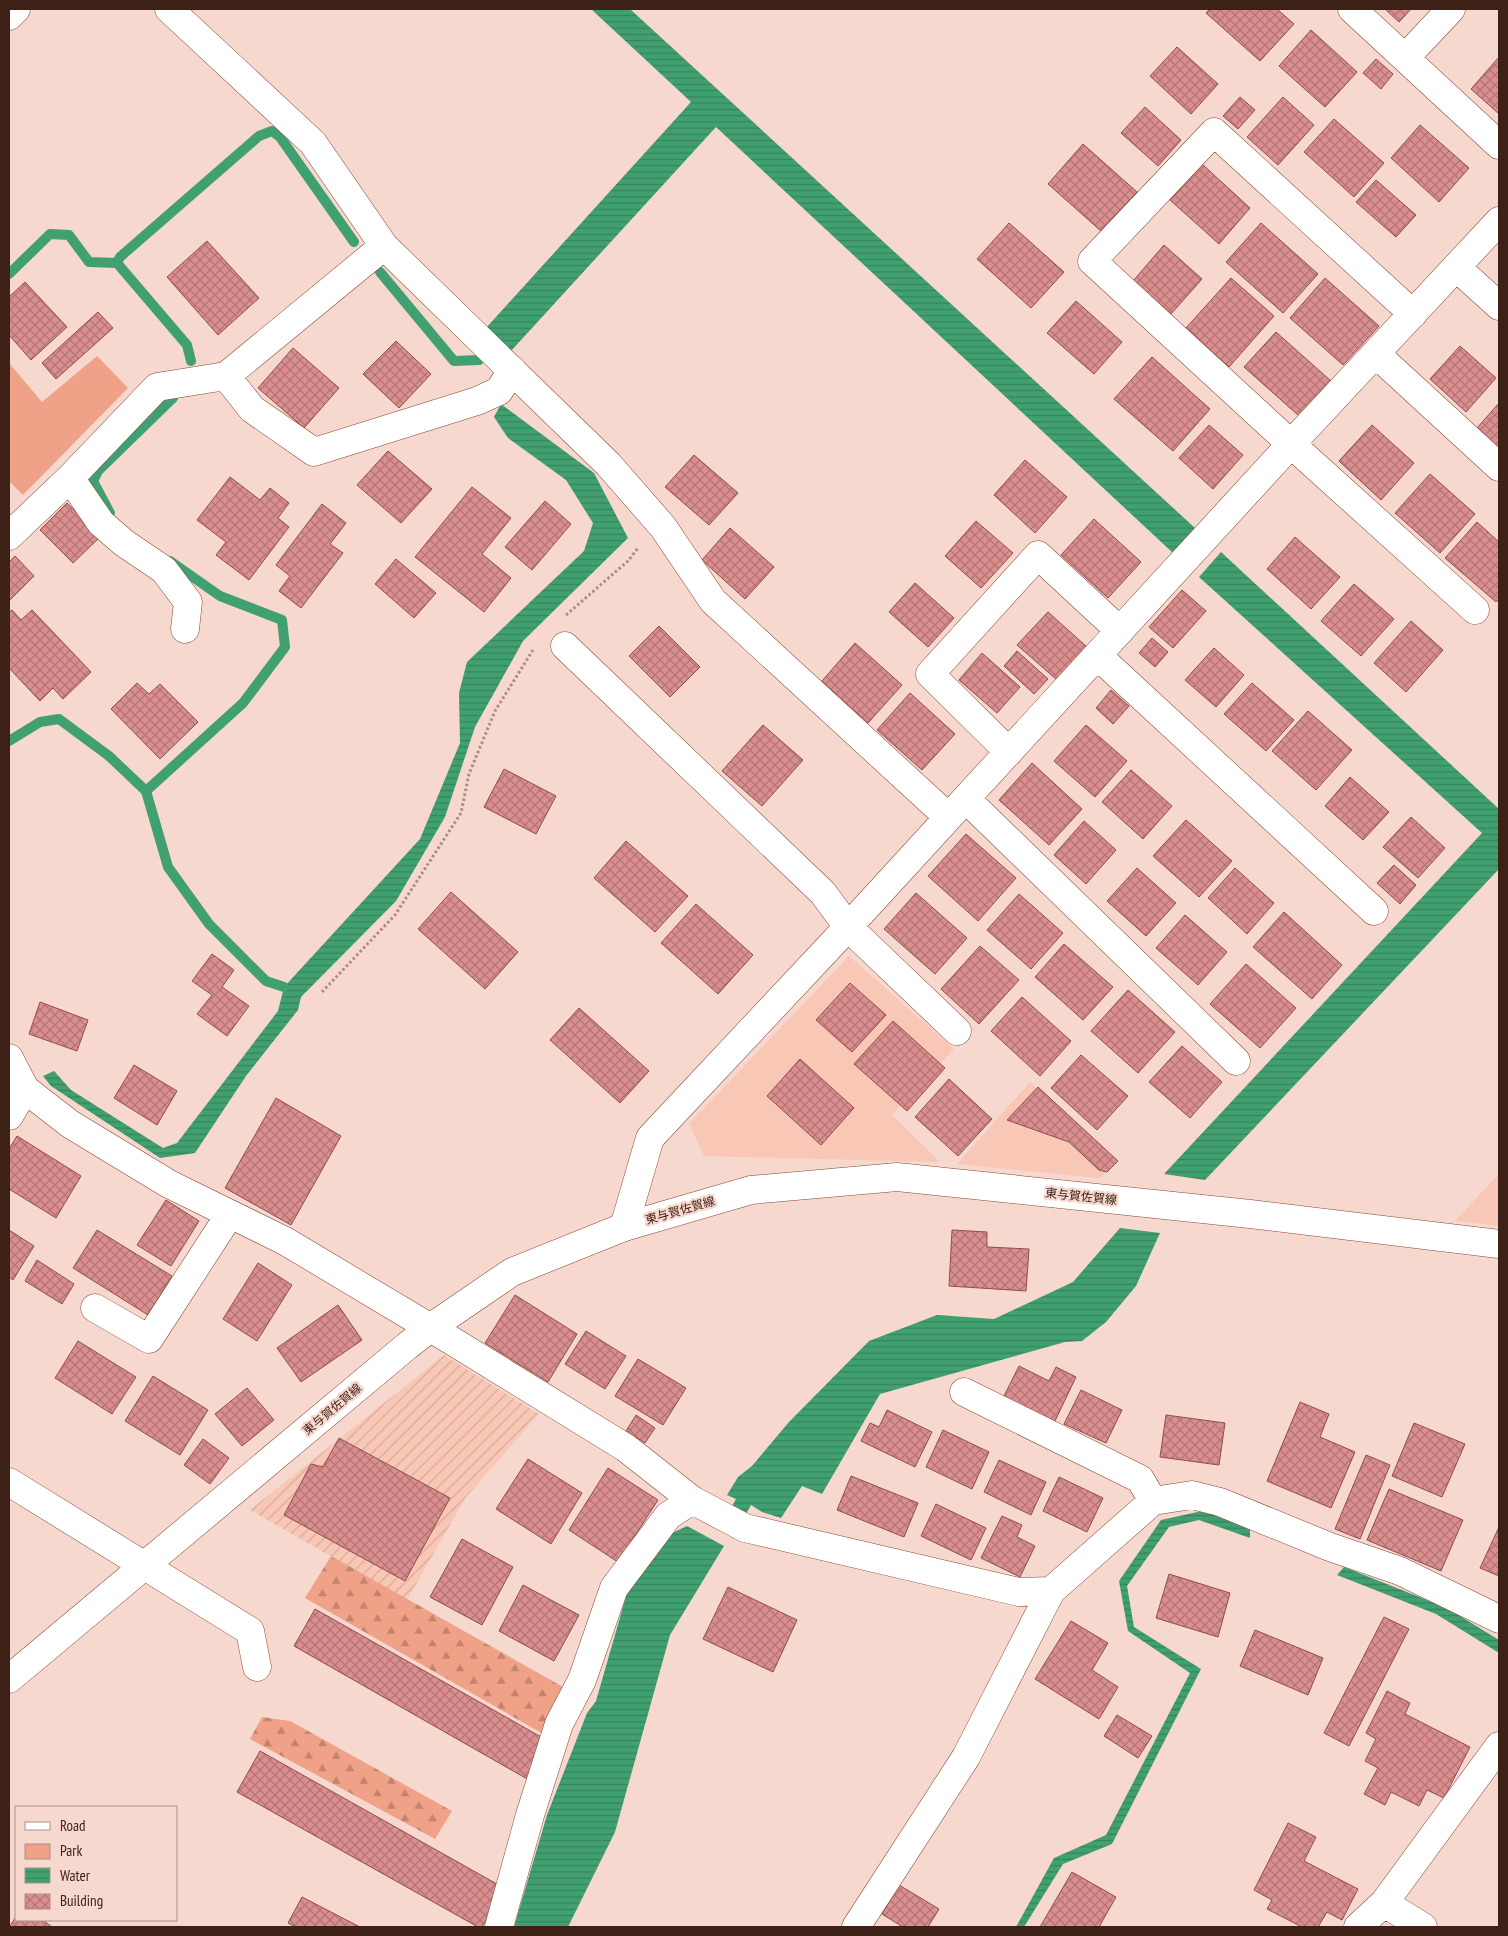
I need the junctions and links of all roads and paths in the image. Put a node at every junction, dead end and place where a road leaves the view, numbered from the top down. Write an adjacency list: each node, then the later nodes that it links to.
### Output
1 (16, 9): 5 (street)
2 (170, 9): 9 (street)
3 (1352, 9): 6 (street)
4 (1451, 9): 6 (street)
5 (9, 16)
6 (1405, 58): 7 (street)
7 (1499, 145)
8 (1499, 221): 10 (street)
9 (384, 246): 14 (street); 15 (street)
10 (1456, 267): 11 (street); 12 (street)
11 (1499, 306)
12 (1413, 314): 13 (street); 16 (street)
13 (1376, 354): 16 (street); 17 (street)
14 (512, 370): 15 (street); 19 (street)
15 (226, 376): 18 (street)
16 (1291, 444): 21 (street); 24 (street)
17 (1499, 467)
18 (70, 478): 20 (street); 23 (street)
19 (659, 522): 22 (path); 29 (street)
20 (9, 536)
21 (1475, 610)
22 (564, 617)
23 (185, 629)
24 (1120, 631): 27 (street); 28 (street)
25 (537, 645): 32 (path)
26 (564, 646): 31 (street)
27 (1098, 656): 28 (street); 30 (street)
28 (1009, 752): 29 (street)
29 (957, 808): 31 (street); 35 (street)
30 (1374, 911)
31 (848, 927): 33 (street); 39 (street)
32 (322, 992)
33 (957, 1031)
34 (9, 1058): 36 (street)
35 (1236, 1062)
36 (25, 1089): 37 (street); 38 (street)
37 (9, 1116)
38 (230, 1214): 41 (street); 42 (street)
39 (624, 1227): 40 (street, 東与賀佐賀線); 42 (street, 東与賀佐賀線)
40 (1499, 1244)
41 (95, 1308)
42 (430, 1328): 45 (street); 47 (street, 東与賀佐賀線)
43 (964, 1392): 46 (street)
44 (9, 1482): 47 (street)
45 (692, 1500): 48 (street); 54 (street)
46 (1153, 1501): 48 (street); 49 (street)
47 (144, 1566): 50 (street); 51 (street, 東与賀佐賀線)
48 (1051, 1591): 55 (street)
49 (1499, 1619)
50 (258, 1667)
51 (9, 1679)
52 (1499, 1746): 53 (street)
53 (1384, 1904): 56 (street); 57 (street)
54 (499, 1927)
55 (856, 1927)
56 (1358, 1927)
57 (1423, 1927)

